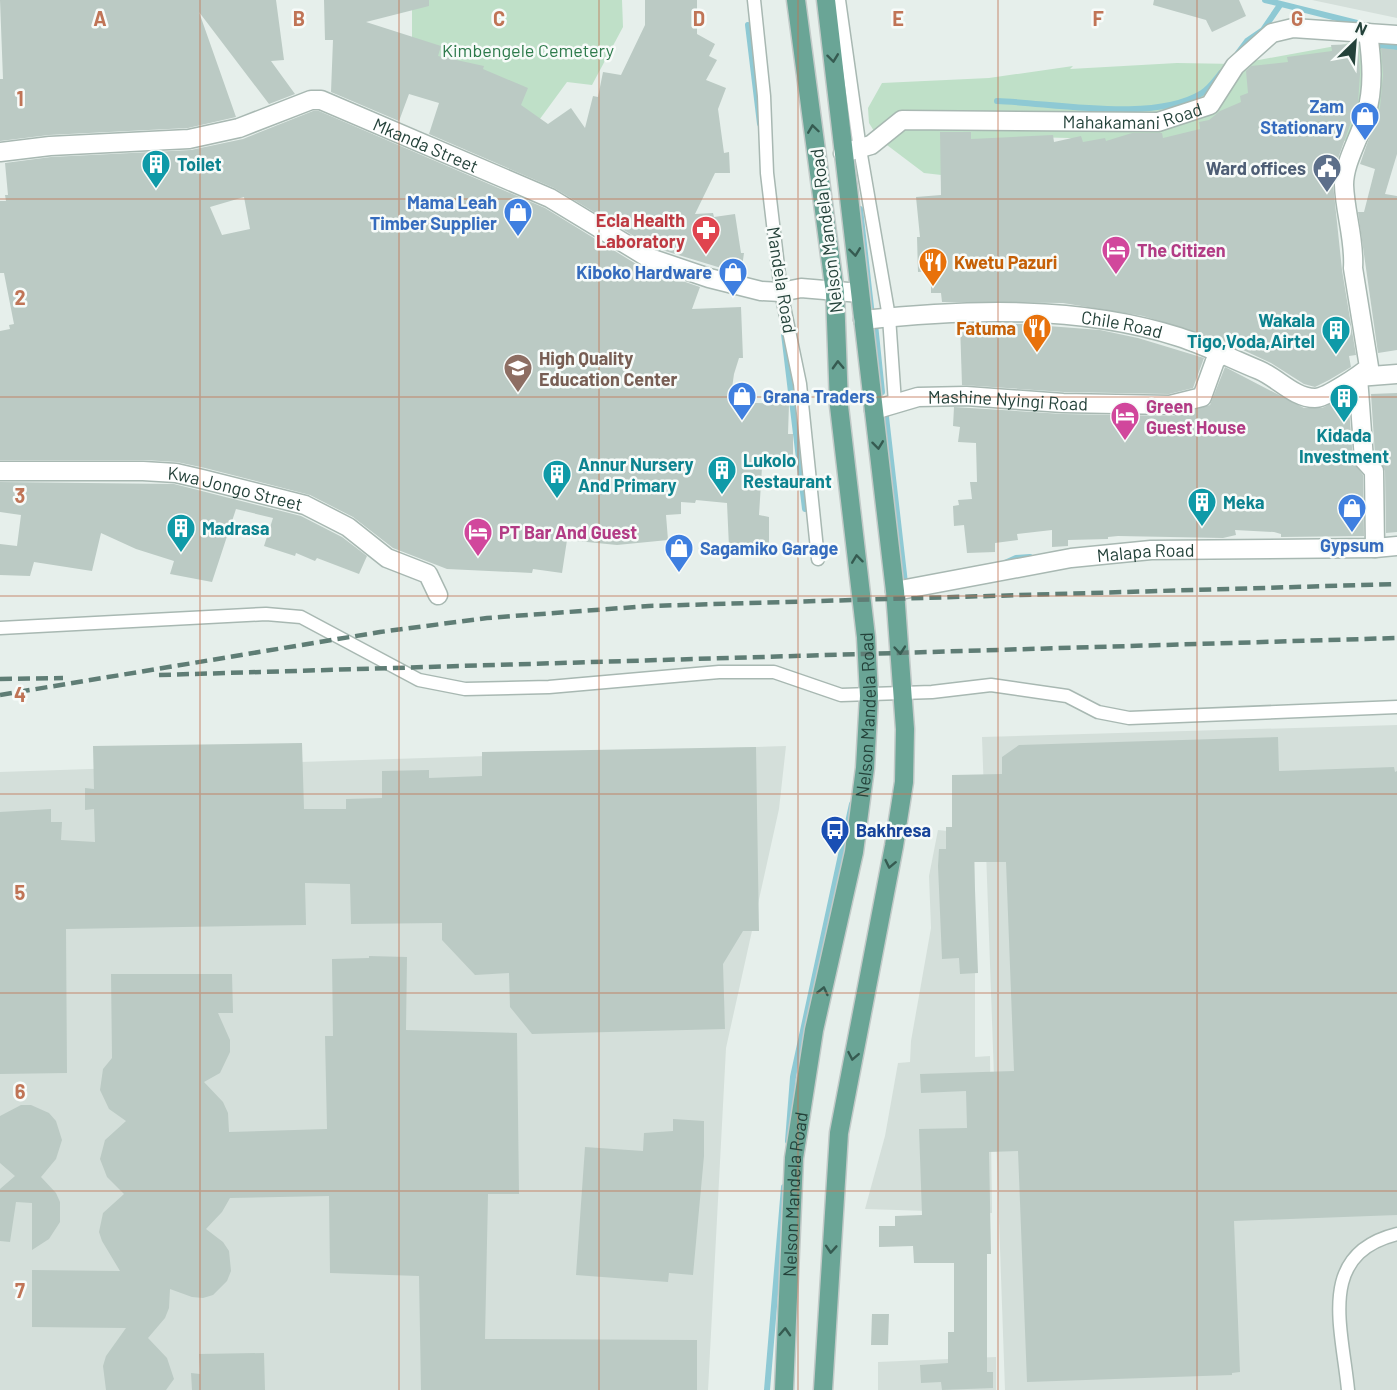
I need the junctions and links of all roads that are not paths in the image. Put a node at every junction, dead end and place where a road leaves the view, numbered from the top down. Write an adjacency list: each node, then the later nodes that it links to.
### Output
1 (754, 0): 9 (lane, Mandela Road)
2 (795, 0): 10 (main road, Nelson Mandela Road, one-way to 2)
3 (826, 0): 7 (main road, Nelson Mandela Road, one-way to 7)
4 (838, 0): 7 (lane)
5 (1368, 33): 6 (street, Mahakamani Road); 7 (street, Mahakamani Road); 16 (street)
6 (1397, 35)
7 (852, 151): 11 (main road, Nelson Mandela Road, one-way to 11); 12 (lane)
8 (0, 152): 9 (street, Mkanda Street)
9 (781, 292): 10 (street, Mkanda Street); 22 (lane, Mandela Road)
10 (835, 293): 11 (street, Mkanda Street); 27 (main road, Nelson Mandela Road, one-way to 10)
11 (860, 293): 13 (main road, Nelson Mandela Road)
12 (889, 317): 13 (street, Chile Road); 14 (street, Chile Road); 17 (lane)
13 (863, 320): 18 (main road, Nelson Mandela Road)
14 (1223, 353): 16 (street, Chile Road); 17 (street, Mashine Nyingi Road)
15 (1397, 374): 16 (street, Chile Road)
16 (1358, 377): 21 (street)
17 (895, 403): 18 (street, Mashine Nyingi Road)
18 (874, 410): 23 (main road, Nelson Mandela Road, one-way to 23)
19 (0, 471): 24 (street, Kwa Jongo Street)
20 (1397, 546): 21 (street, Malapa Road)
21 (1375, 548): 23 (street, Malapa Road)
22 (818, 559)
23 (895, 591): 26 (main road, Nelson Mandela Road, one-way to 26)
24 (438, 595)
25 (0, 628): 27 (lane)
26 (902, 693): 27 (lane); 28 (lane); 31 (main road, Nelson Mandela Road, one-way to 31)
27 (868, 696): 30 (main road, Nelson Mandela Road, one-way to 27)
28 (1397, 707)
29 (1397, 1234): 32 (lane)
30 (784, 1390)
31 (823, 1390)
32 (1348, 1390)

